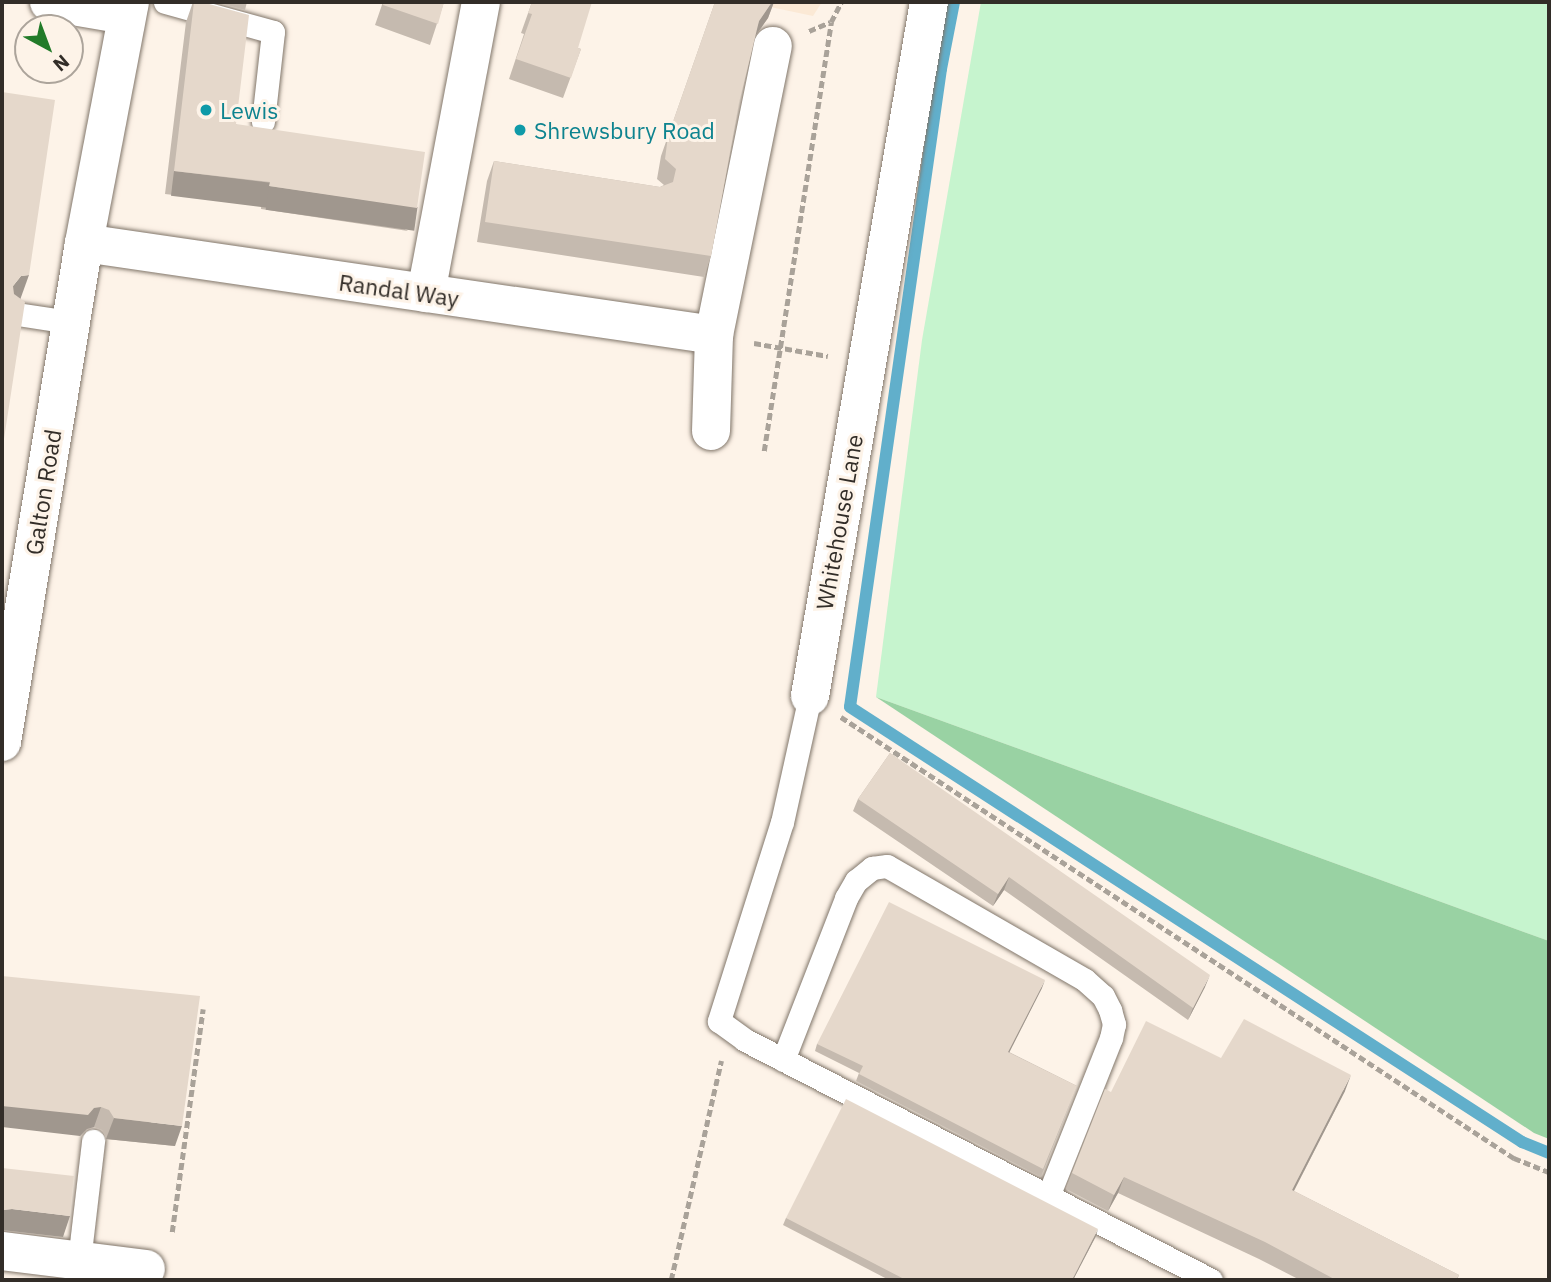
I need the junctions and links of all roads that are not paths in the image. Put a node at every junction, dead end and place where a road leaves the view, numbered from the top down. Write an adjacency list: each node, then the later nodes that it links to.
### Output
1 (49, 2): 5 (street)
2 (165, 2): 7 (lane)
3 (481, 2): 9 (street)
4 (929, 2): 14 (street, Whitehouse Lane)
5 (128, 8): 8 (street, Galton Road)
6 (774, 46): 12 (street)
7 (263, 121)
8 (83, 243): 9 (street, Randal Way); 11 (street, Galton Road)
9 (426, 293): 12 (street, Randal Way)
10 (17, 314): 11 (lane)
11 (70, 322): 15 (street, Galton Road)
12 (714, 335): 13 (street)
13 (711, 431)
14 (810, 696): 16 (lane, Whitehouse Lane)
15 (2, 742)
16 (783, 1060): 18 (lane); 18 (lane)
17 (93, 1141): 20 (lane)
18 (1048, 1196): 22 (lane)
19 (2, 1251): 20 (street)
20 (79, 1261): 21 (street)
21 (146, 1269)
22 (1211, 1280)

